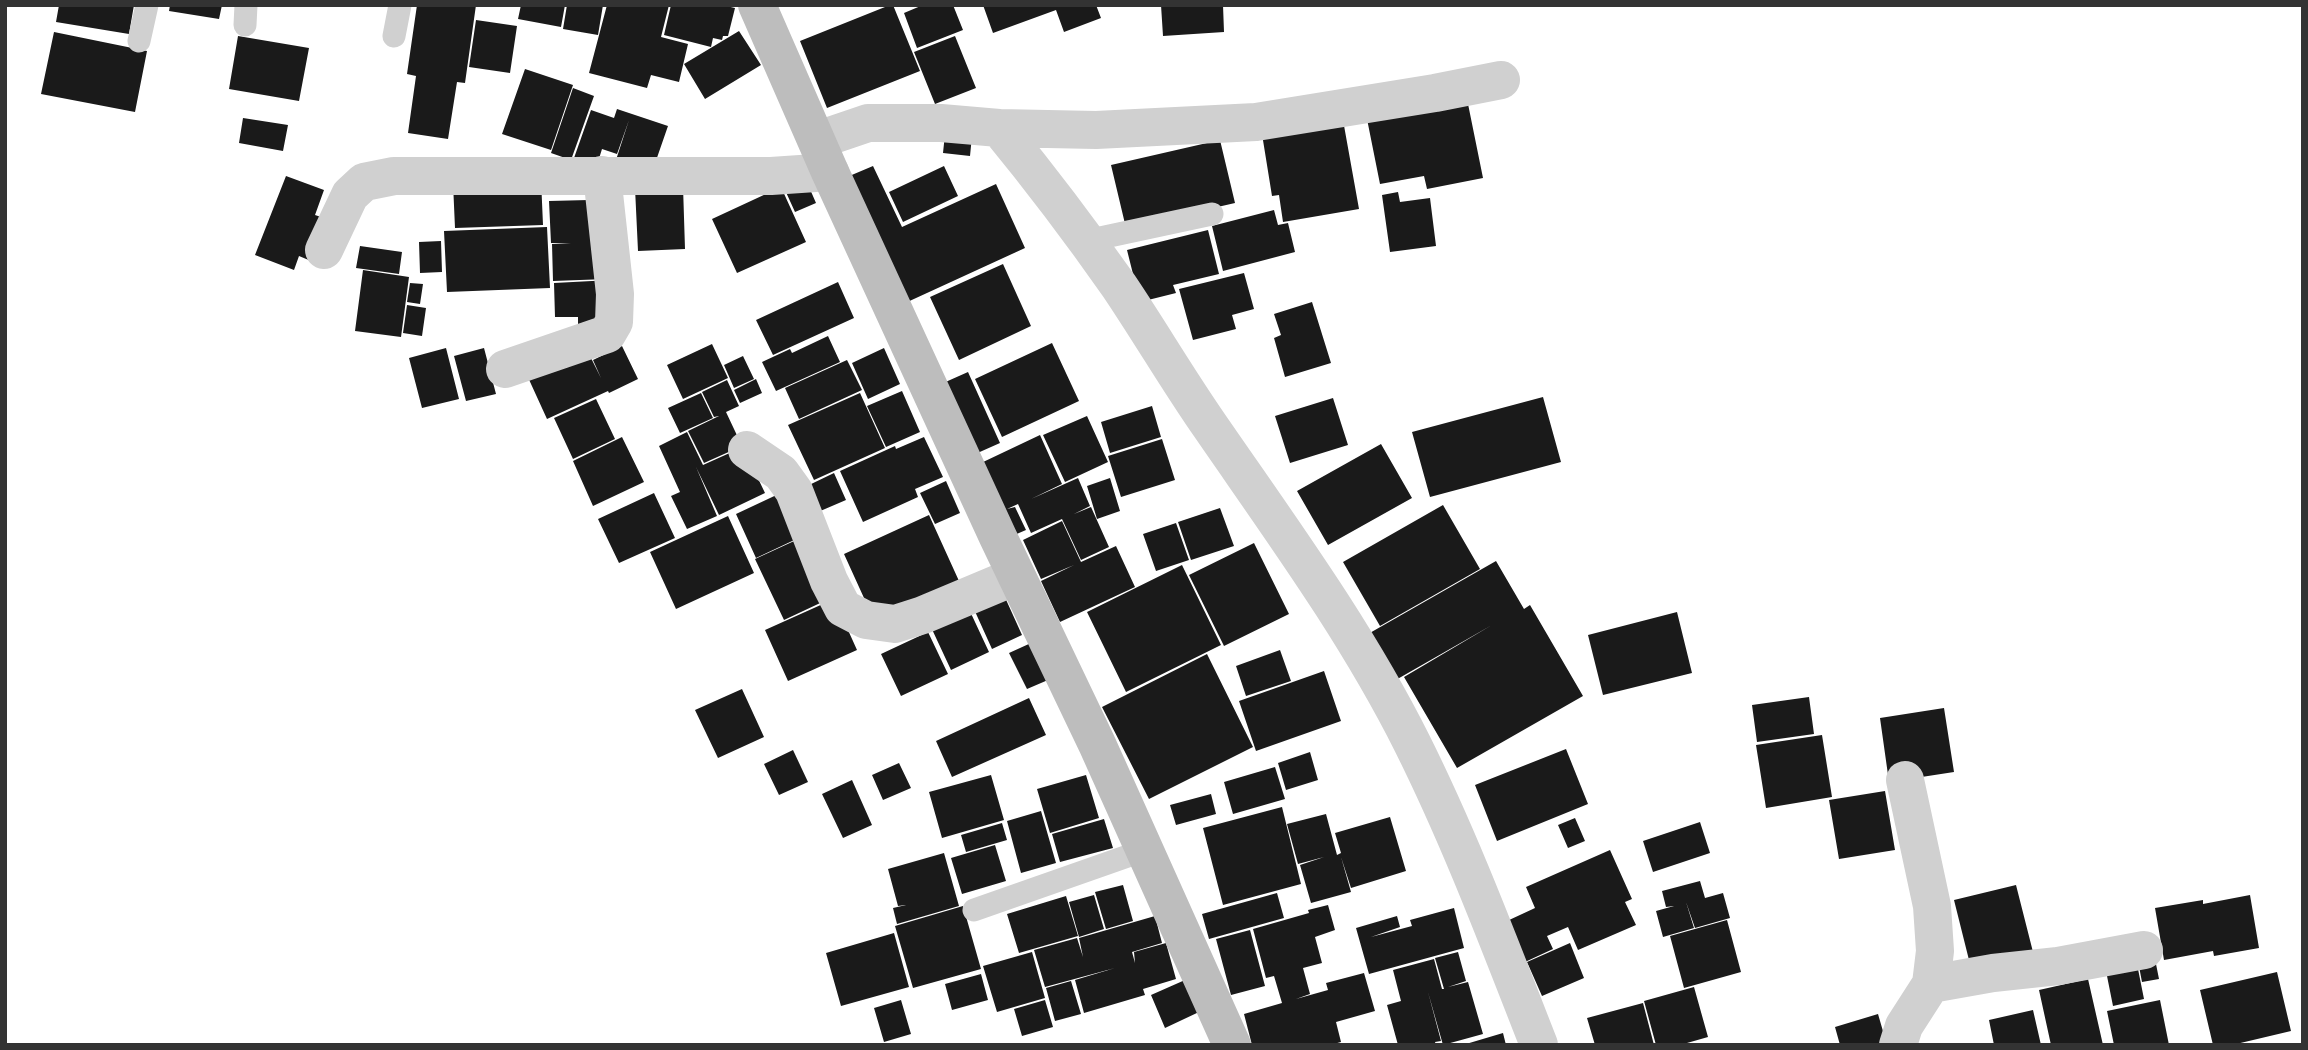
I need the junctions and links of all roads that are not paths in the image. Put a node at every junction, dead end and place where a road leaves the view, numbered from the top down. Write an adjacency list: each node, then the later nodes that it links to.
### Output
1 (147, 5): 5 (lane)
2 (400, 5): 4 (lane)
3 (757, 5): 8 (street)
4 (394, 36)
5 (139, 41)
6 (1502, 80): 7 (street)
7 (999, 128): 8 (street); 11 (street)
8 (824, 156): 9 (street); 15 (street)
9 (602, 175): 12 (street); 13 (street)
10 (1212, 214): 11 (lane)
11 (1086, 242): 22 (street)
12 (324, 250)
13 (505, 369)
14 (747, 450): 15 (street)
15 (1016, 576): 17 (street)
16 (1905, 780): 20 (street)
17 (1145, 850): 18 (lane); 21 (street)
18 (975, 910)
19 (2144, 950): 20 (street)
20 (1931, 984): 23 (street)
21 (1232, 1045)
22 (1539, 1045)
23 (1898, 1045)

